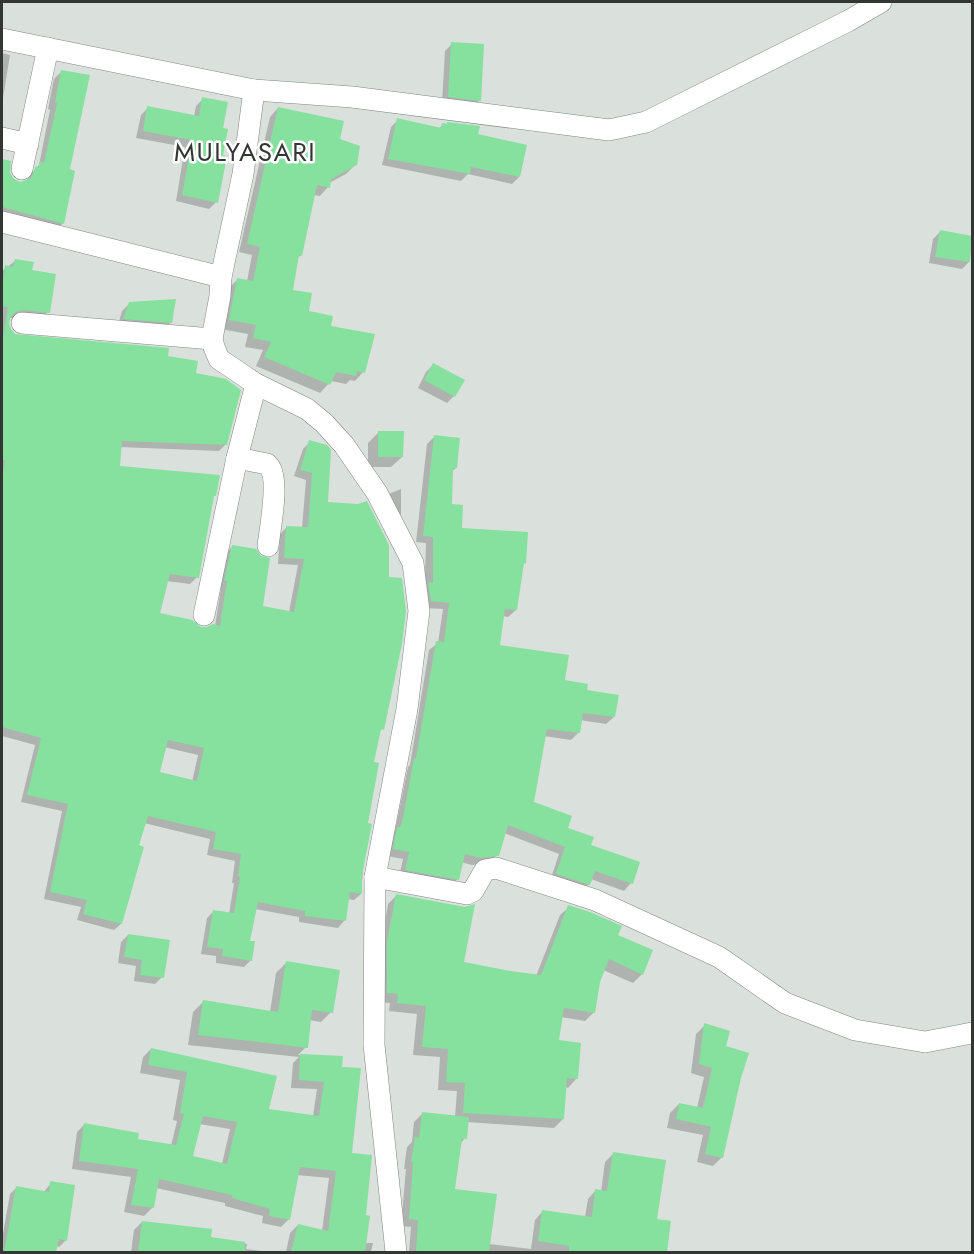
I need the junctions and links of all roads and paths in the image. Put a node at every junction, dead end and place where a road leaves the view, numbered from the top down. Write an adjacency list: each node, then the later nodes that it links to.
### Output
1 (881, 2): 4 (street)
2 (2, 39): 3 (street)
3 (48, 48): 4 (street); 6 (street)
4 (254, 90): 9 (street)
5 (2, 138): 6 (street)
6 (28, 144): 7 (street)
7 (22, 169)
8 (2, 222): 9 (street)
9 (221, 277): 11 (street)
10 (22, 323): 11 (street)
11 (212, 339): 12 (street)
12 (256, 384): 13 (street); 16 (street)
13 (237, 458): 14 (street); 15 (street)
14 (268, 546)
15 (204, 615)
16 (375, 877): 17 (street); 18 (street)
17 (972, 1033)
18 (396, 1252)

